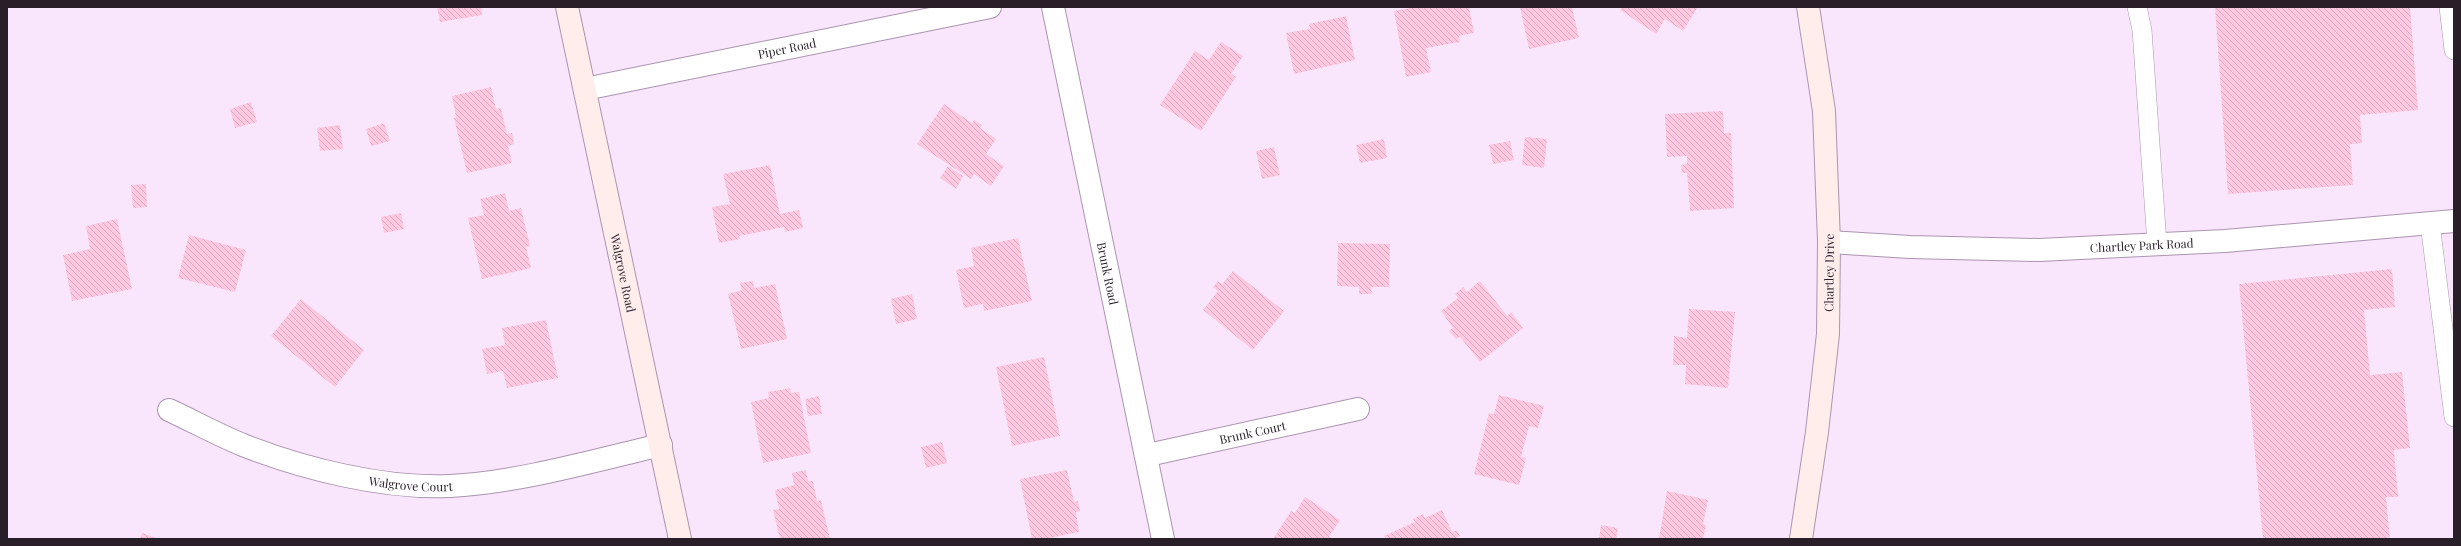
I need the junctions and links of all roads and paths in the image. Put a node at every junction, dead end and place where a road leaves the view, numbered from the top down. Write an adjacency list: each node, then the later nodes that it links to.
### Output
1 (568, 7): 8 (street, Walgrove Road)
2 (990, 7): 8 (street, Piper Road)
3 (1053, 7): 17 (street, Brunk Road)
4 (1808, 7): 11 (street, Chartley Drive)
5 (2137, 7): 12 (lane)
6 (2449, 7): 7 (lane)
7 (2454, 50)
8 (585, 89): 16 (street, Walgrove Road)
9 (2454, 221): 10 (street, Chartley Park Road)
10 (2430, 223): 12 (street, Chartley Park Road); 15 (lane)
11 (1829, 242): 12 (street, Chartley Park Road); 20 (street, Chartley Drive)
12 (2157, 244)
13 (169, 410): 16 (street, Walgrove Court)
14 (1358, 410): 17 (street, Brunk Court)
15 (2454, 417)
16 (661, 445): 18 (street, Walgrove Road)
17 (1148, 455): 19 (street, Brunk Road)
18 (680, 539)
19 (1163, 539)
20 (1801, 539)

